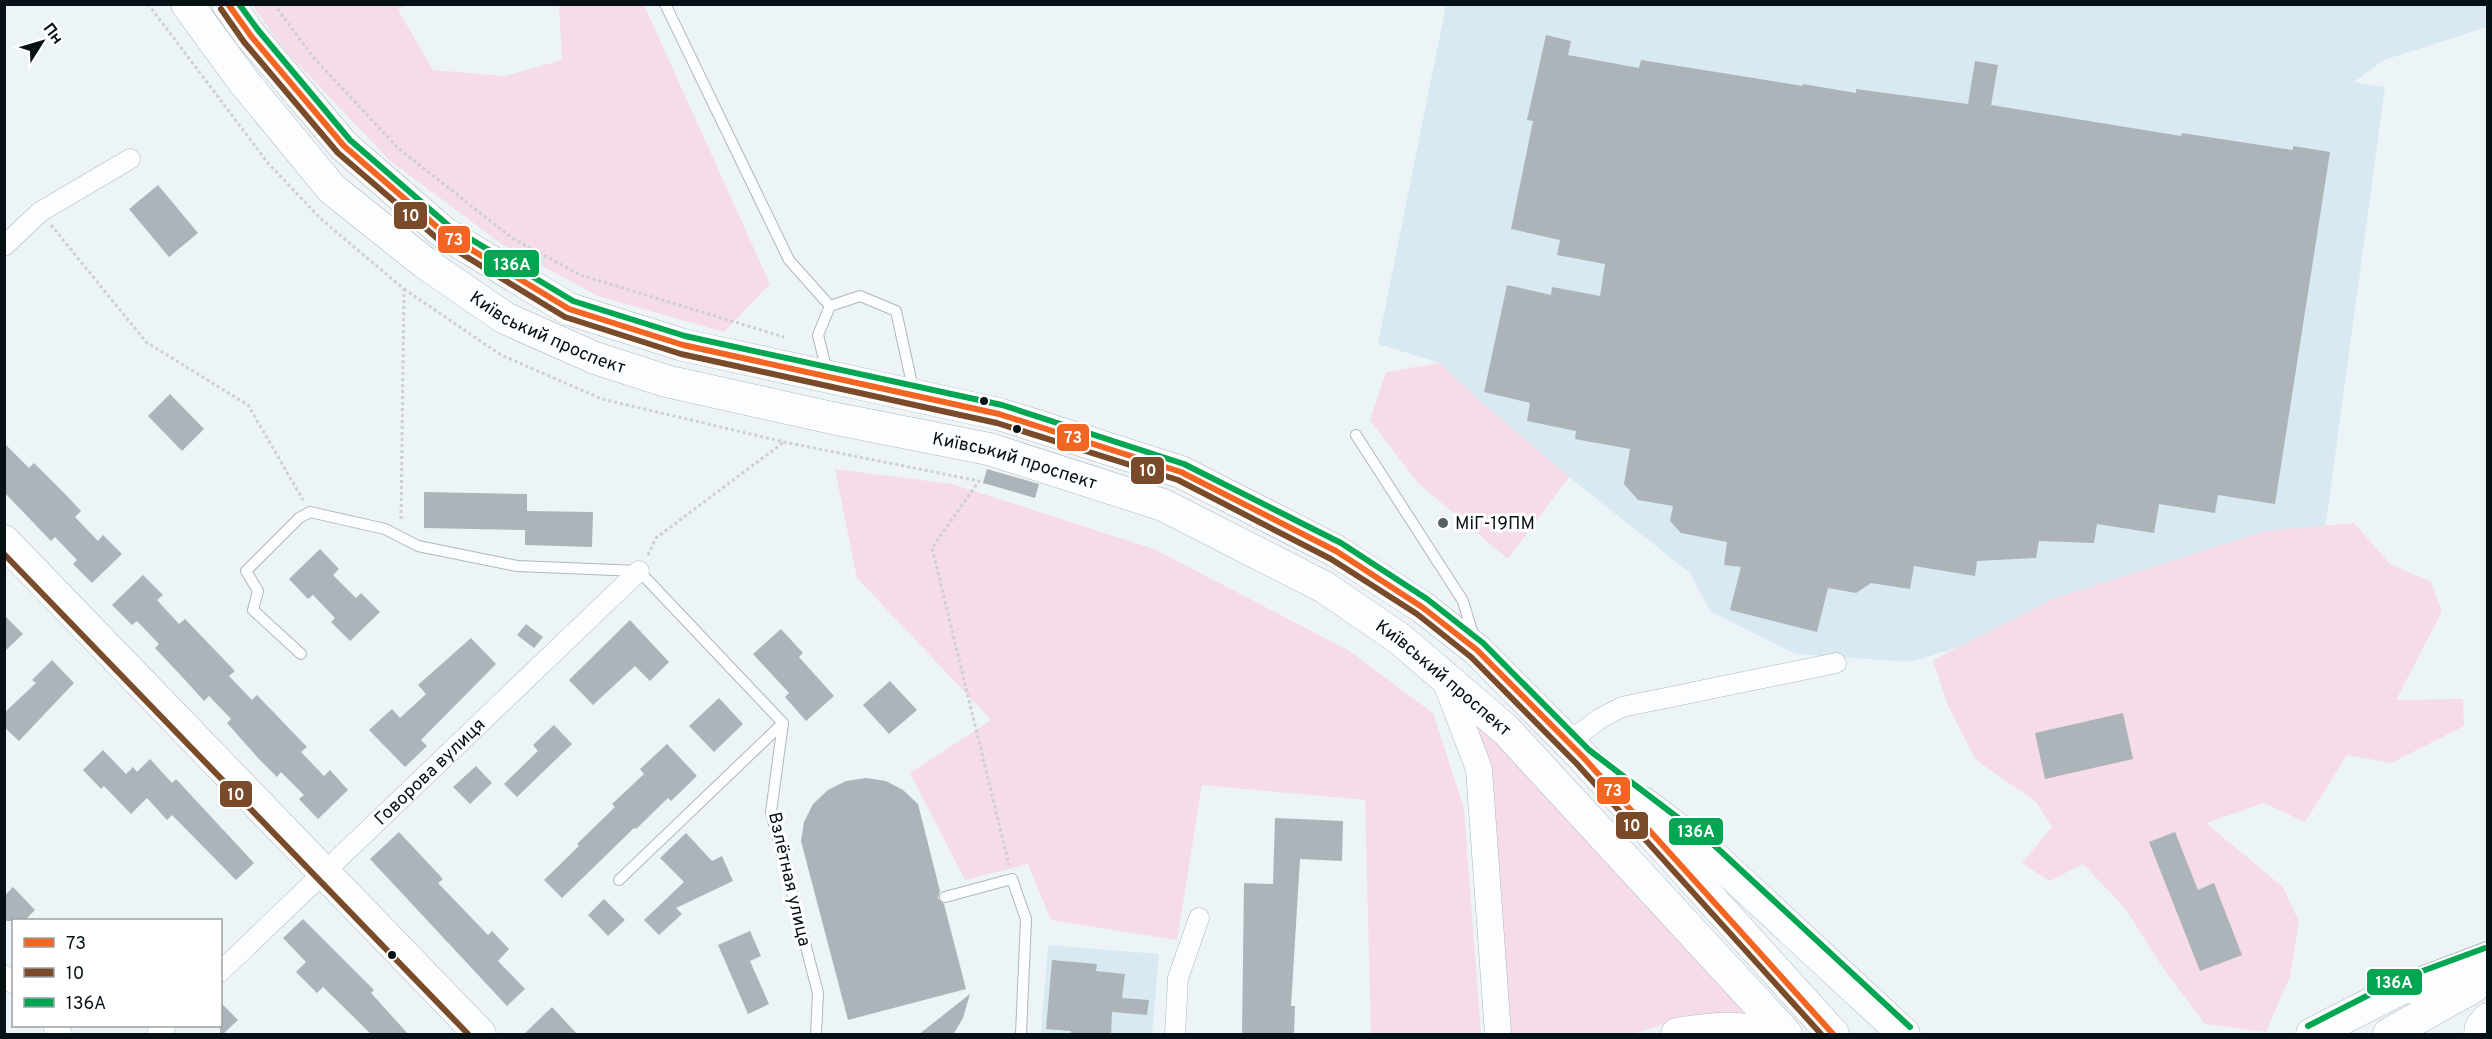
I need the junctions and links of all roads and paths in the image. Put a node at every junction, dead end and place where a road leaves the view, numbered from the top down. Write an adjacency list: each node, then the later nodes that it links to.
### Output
1 (148, 4): 9 (path)
2 (188, 4): 14 (main road, Київський проспект)
3 (228, 4): 12 (main road, Київський проспект)
4 (274, 4): 11 (path)
5 (664, 4): 10 (lane)
6 (130, 159): 7 (street)
7 (40, 212): 8 (street); 18 (path)
8 (4, 246)
9 (404, 289): 17 (path); 19 (path)
10 (830, 306): 12 (lane); 13 (lane)
11 (784, 337)
12 (827, 375): 13 (main road, Київський проспект); 14 (main road)
13 (914, 393): 15 (main road); 22 (main road, Київський проспект)
14 (832, 418): 15 (main road, Київський проспект)
15 (905, 433): 23 (main road, Київський проспект)
16 (1356, 435): 24 (lane)
17 (784, 442): 21 (path); 31 (path)
18 (310, 512): 19 (lane); 25 (lane)
19 (401, 537): 21 (lane)
20 (4, 541): 30 (main road)
21 (639, 571): 28 (lane); 30 (street, Говорова вулиця)
22 (1422, 607): 23 (main road); 24 (main road, Київський проспект)
23 (1400, 639): 27 (main road, Київський проспект)
24 (1477, 650): 27 (main road); 29 (main road, Київський проспект)
25 (301, 654)
26 (1836, 663): 29 (street)
27 (1443, 674): 42 (street); 45 (main road, Київський проспект)
28 (783, 723): 32 (lane); 39 (lane, Взлётная улица)
29 (1576, 750): 46 (main road, Київський проспект); 47 (main road)
30 (324, 872): 35 (street, Говорова вулиця); 38 (main road)
31 (1012, 879): 33 (lane); 40 (lane)
32 (619, 880)
33 (945, 897)
34 (1199, 918): 41 (street)
35 (222, 970)
36 (2486, 972): 48 (main road); 49 (main road)
37 (2487, 1019): 50 (main road)
38 (480, 1035)
39 (816, 1035)
40 (1021, 1035)
41 (1175, 1035)
42 (1498, 1035)
43 (1677, 1035): 44 (main road)
44 (1760, 1035)
45 (1786, 1035)
46 (1833, 1035)
47 (1904, 1035)
48 (2312, 1035)
49 (2389, 1035)
50 (2480, 1035)

